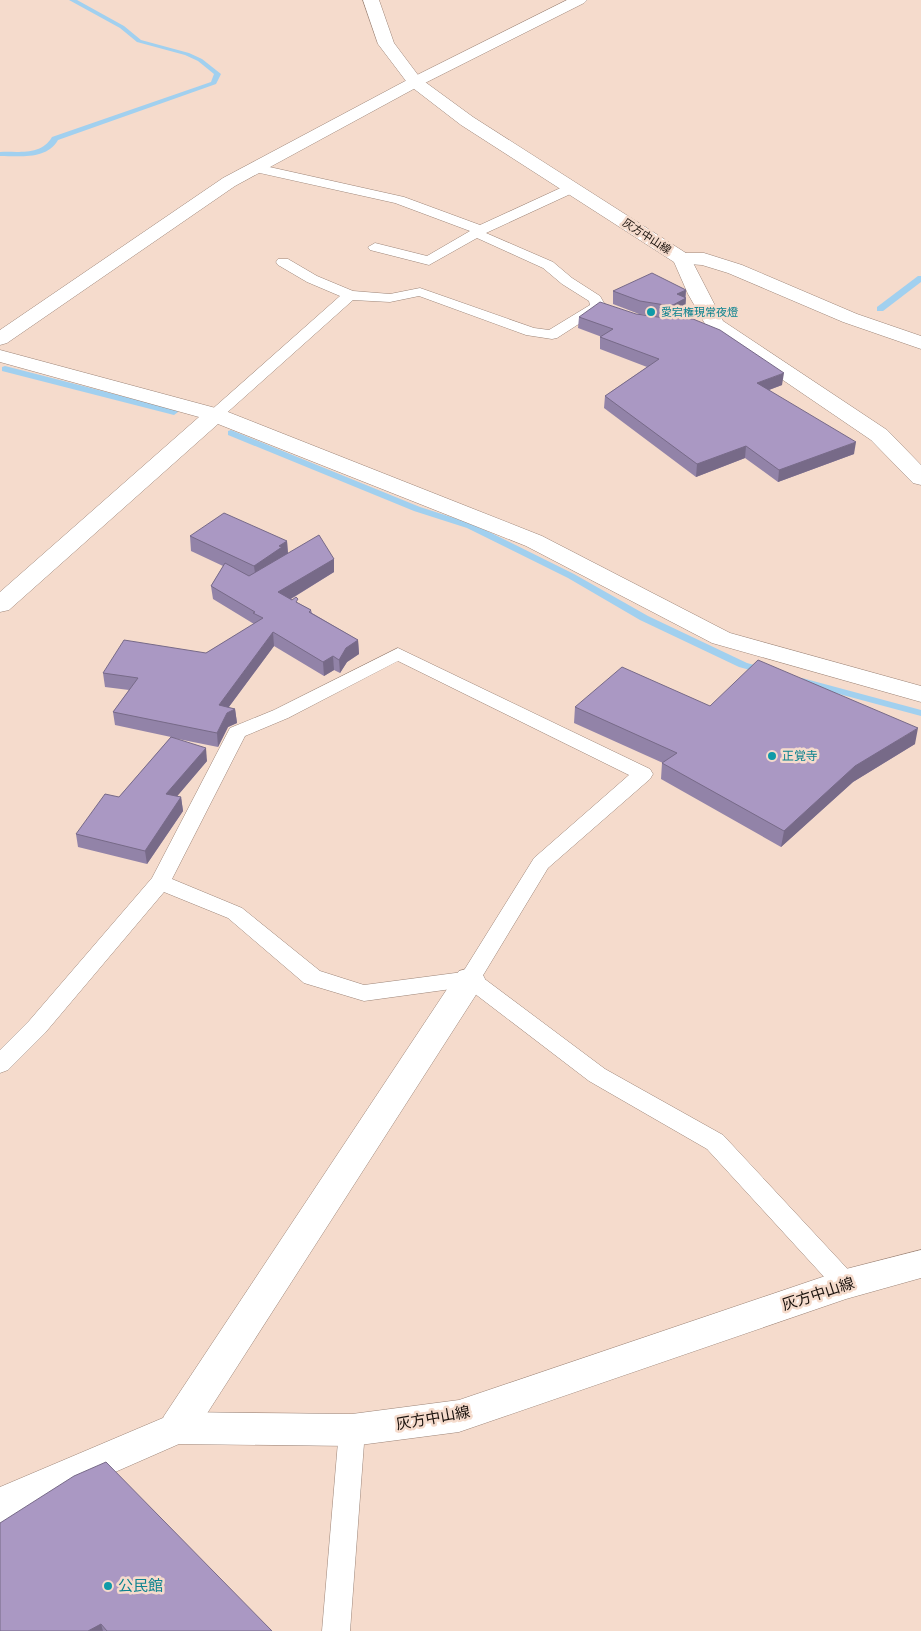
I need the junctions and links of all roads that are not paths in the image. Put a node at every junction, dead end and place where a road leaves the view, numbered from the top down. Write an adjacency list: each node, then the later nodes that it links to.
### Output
1 (371, 0): 3 (street, 灰方中山線)
2 (580, 0): 3 (street)
3 (416, 82): 4 (street); 5 (street, 灰方中山線)
4 (256, 168): 6 (lane); 13 (street)
5 (572, 188): 6 (lane); 8 (street, 灰方中山線)
6 (479, 231): 7 (lane); 11 (lane)
7 (375, 247)
8 (682, 259): 14 (street); 17 (street, 灰方中山線)
9 (283, 262): 10 (lane)
10 (350, 295): 11 (lane); 16 (lane)
11 (598, 306): 12 (lane)
12 (613, 312)
13 (0, 340)
14 (921, 343)
15 (0, 356): 16 (street)
16 (215, 415): 18 (street); 19 (street)
17 (921, 478)
18 (0, 605)
19 (921, 694)
20 (160, 882): 21 (lane); 21 (lane); 22 (lane)
21 (470, 979): 24 (lane); 25 (street)
22 (0, 1064)
23 (921, 1264): 24 (street, 灰方中山線)
24 (846, 1284): 26 (street, 灰方中山線)
25 (177, 1428): 26 (street, 灰方中山線); 27 (street, 灰方中山線)
26 (352, 1430): 28 (lane)
27 (0, 1508)
28 (336, 1631)

